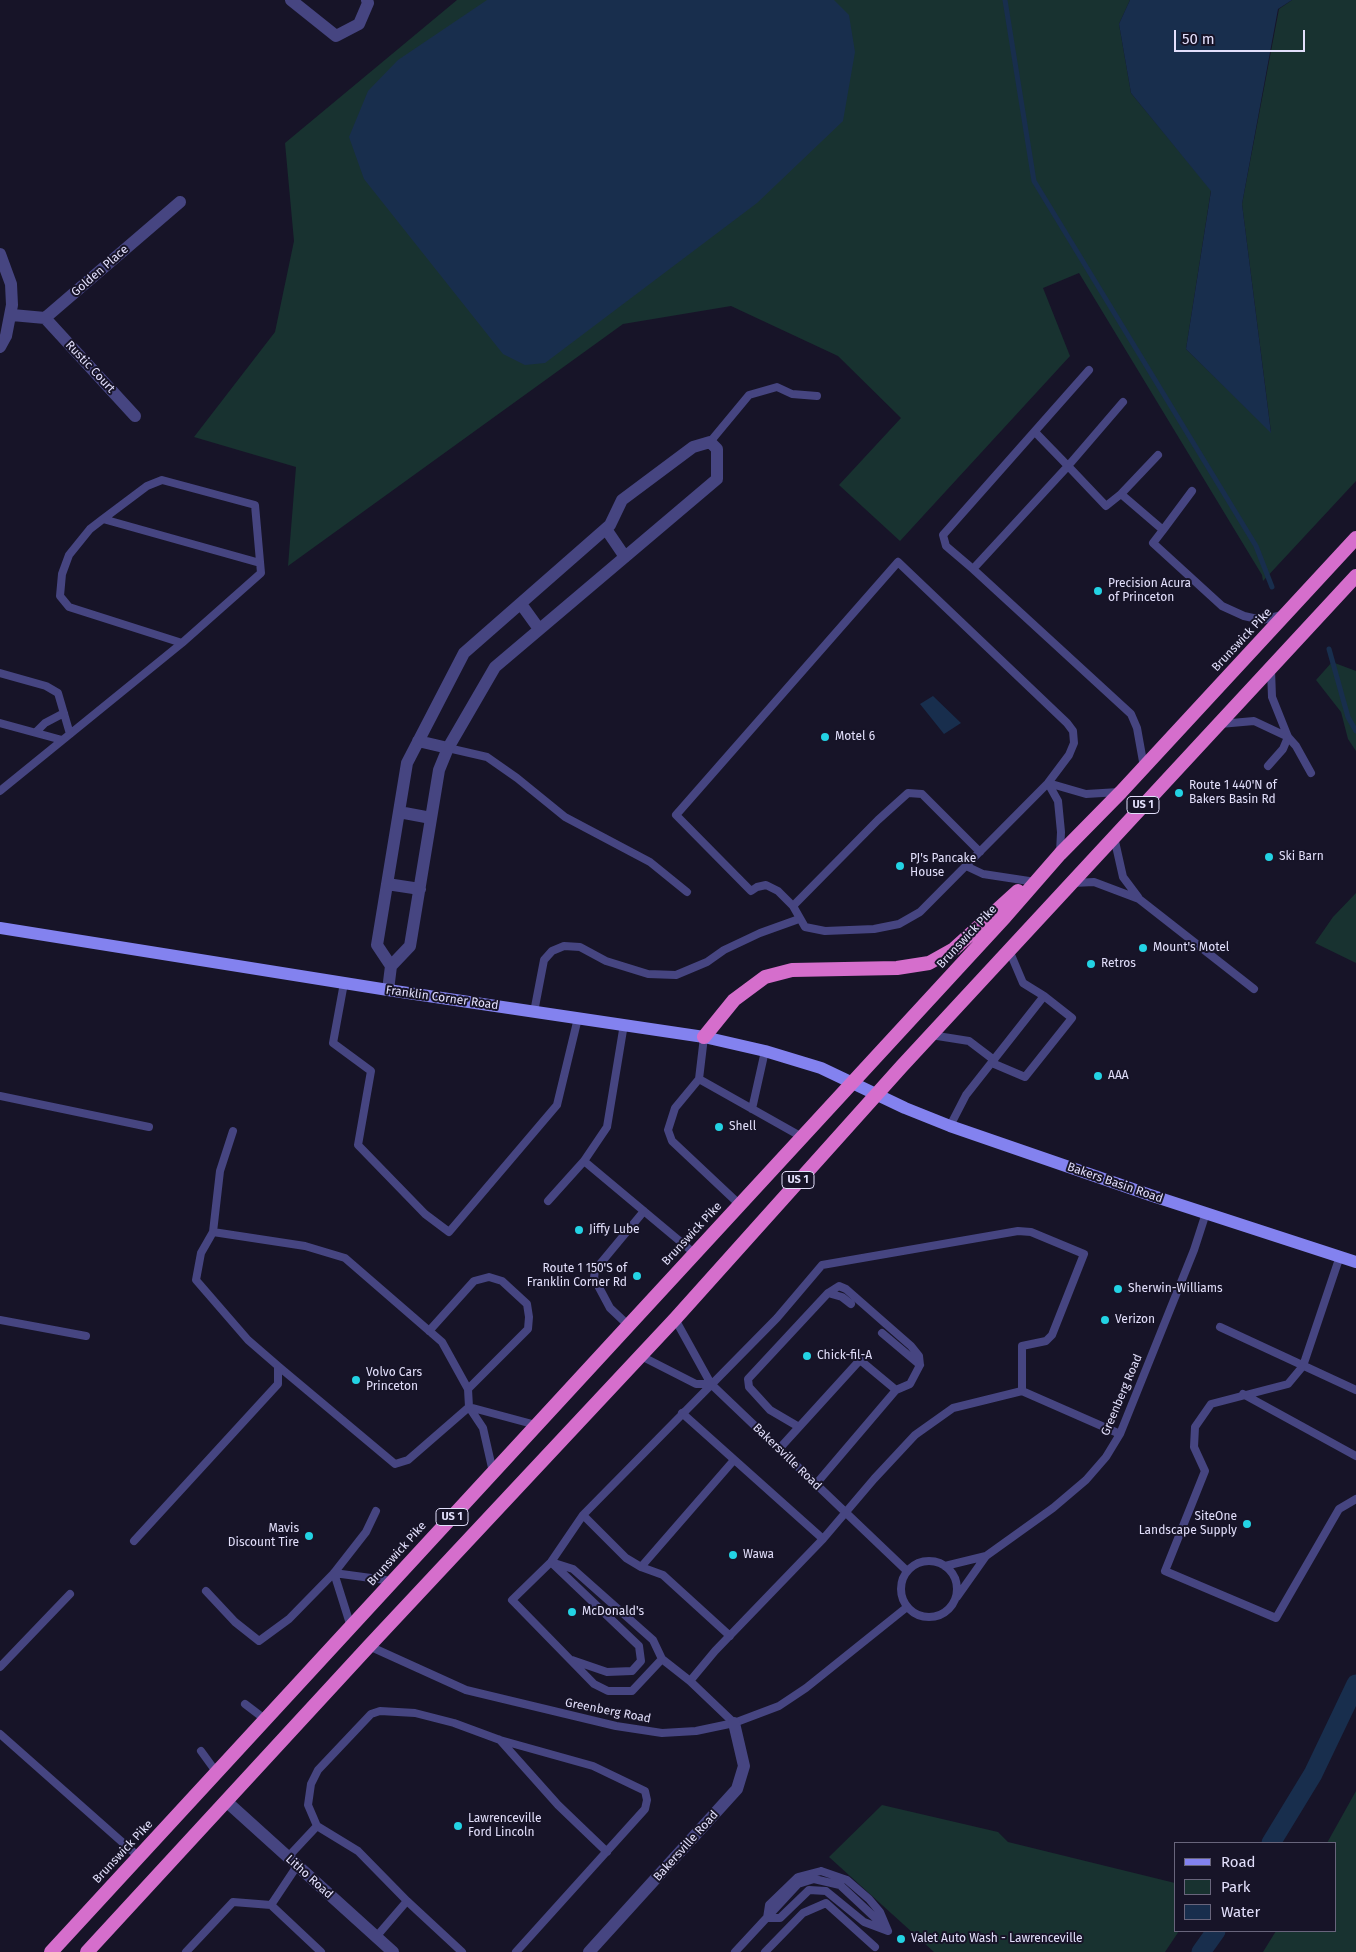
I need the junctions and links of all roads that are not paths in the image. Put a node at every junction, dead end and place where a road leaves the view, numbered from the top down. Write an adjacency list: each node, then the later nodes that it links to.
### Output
1 (291, 0): 2 (street)
2 (366, 0)
3 (180, 202): 6 (street, Golden Place)
4 (0, 254): 5 (street)
5 (12, 315): 6 (street); 7 (street)
6 (45, 318): 11 (street, Rustic Court)
7 (0, 347)
8 (1090, 370): 12 (lane)
9 (817, 396): 13 (lane)
10 (1123, 402): 15 (lane)
11 (135, 416)
12 (1035, 432): 15 (lane); 24 (lane)
13 (710, 442): 19 (street); 22 (street)
14 (1158, 455): 17 (lane)
15 (1068, 466): 17 (lane); 24 (lane)
16 (1192, 491): 20 (lane)
17 (1120, 494): 20 (lane)
18 (103, 519): 23 (lane); 23 (lane); 29 (lane)
19 (606, 529): 22 (street); 26 (street)
20 (1163, 530): 27 (lane)
21 (1356, 538): 27 (highway, Brunswick Pike / US 1)
22 (625, 557): 28 (street)
23 (260, 563): 29 (lane)
24 (974, 569): 42 (lane)
25 (1354, 581): 30 (highway, US 1)
26 (521, 604): 28 (street); 39 (street)
27 (1286, 614): 42 (highway, Brunswick Pike / US 1)
28 (539, 629): 40 (street)
29 (182, 643): 36 (lane)
30 (1271, 668): 34 (highway, US 1); 37 (lane)
31 (0, 672): 32 (lane)
32 (64, 713): 35 (lane); 36 (lane)
33 (0, 723): 35 (lane)
34 (1218, 724): 37 (lane); 49 (highway, US 1)
35 (36, 732): 38 (lane)
36 (70, 734): 38 (lane)
37 (1288, 737): 41 (lane); 43 (lane)
38 (62, 740): 45 (lane)
39 (418, 741): 40 (street); 47 (street)
40 (448, 748): 48 (street); 57 (lane)
41 (1268, 766)
42 (1144, 767): 46 (highway, Brunswick Pike / US 1)
43 (1311, 773)
44 (1048, 783): 46 (lane); 50 (lane); 51 (lane); 59 (lane)
45 (0, 791)
46 (1121, 792): 51 (highway, Brunswick Pike / US 1)
47 (399, 812): 48 (street); 55 (street)
48 (431, 818): 56 (street)
49 (1114, 837): 54 (highway, US 1); 58 (lane)
50 (980, 852): 52 (lane); 59 (lane)
51 (1060, 854): 53 (highway); 76 (highway, Brunswick Pike / US 1)
52 (966, 866): 53 (lane); 60 (lane)
53 (1029, 881): 72 (highway)
54 (1071, 883): 58 (lane); 62 (highway, US 1)
55 (387, 884): 56 (street); 63 (street)
56 (420, 889): 63 (street)
57 (687, 892)
58 (1139, 899): 65 (lane)
59 (793, 906): 60 (lane)
60 (799, 919): 68 (lane)
61 (0, 928): 64 (main road, Franklin Corner Road)
62 (1009, 950): 67 (lane); 71 (highway, US 1)
63 (391, 966): 66 (street)
64 (344, 983): 66 (main road, Franklin Corner Road); 69 (lane)
65 (1254, 989)
66 (388, 990): 68 (main road, Franklin Corner Road)
67 (1044, 996): 74 (lane); 74 (lane)
68 (534, 1012): 69 (main road, Franklin Corner Road)
69 (578, 1018): 70 (main road, Franklin Corner Road)
70 (624, 1024): 72 (main road, Franklin Corner Road); 84 (lane)
71 (931, 1035): 74 (lane); 77 (highway, US 1)
72 (704, 1037): 73 (main road, Franklin Corner Road); 75 (lane)
73 (765, 1051): 76 (main road, Franklin Corner Road); 79 (lane)
74 (993, 1061): 80 (lane)
75 (699, 1079): 79 (lane); 86 (lane)
76 (852, 1082): 77 (main road, Franklin Corner Road); 83 (highway, Brunswick Pike / US 1)
77 (877, 1095): 80 (main road, Bakers Basin Road); 95 (highway, US 1)
78 (0, 1096): 81 (lane)
79 (752, 1109): 83 (lane)
80 (950, 1126): 88 (main road, Bakers Basin Road)
81 (149, 1127)
82 (234, 1131): 89 (lane)
83 (802, 1136): 86 (highway, Brunswick Pike / US 1)
84 (584, 1161): 85 (lane); 87 (lane)
85 (548, 1201)
86 (739, 1204): 90 (highway, Brunswick Pike / US 1)
87 (644, 1212): 90 (lane); 97 (lane)
88 (1206, 1213): 91 (main road, Bakers Basin Road); 116 (lane, Greenberg Road)
89 (213, 1232): 99 (lane); 104 (lane)
90 (694, 1253): 97 (highway, Brunswick Pike / US 1)
91 (1340, 1256): 92 (main road, Bakers Basin Road); 105 (lane)
92 (1356, 1262)
93 (828, 1293): 94 (lane); 103 (lane); 115 (lane)
94 (851, 1304)
95 (675, 1319): 102 (highway, US 1); 106 (lane, Bakersville Road)
96 (0, 1320): 101 (lane)
97 (628, 1325): 114 (highway, Brunswick Pike / US 1)
98 (1220, 1327): 105 (lane)
99 (429, 1331): 107 (lane); 107 (lane)
100 (882, 1333): 103 (lane)
101 (86, 1336)
102 (642, 1356): 106 (lane); 141 (highway, US 1)
103 (920, 1365): 108 (lane)
104 (278, 1366): 112 (lane); 127 (lane)
105 (1303, 1366): 109 (lane); 111 (lane)
106 (711, 1384): 110 (lane); 113 (lane); 117 (lane, Bakersville Road)
107 (468, 1389): 112 (lane)
108 (896, 1390): 115 (lane); 121 (lane)
109 (1356, 1390)
110 (1022, 1392): 116 (lane); 124 (lane)
111 (1242, 1394): 118 (lane); 122 (lane)
112 (468, 1407): 114 (lane); 120 (lane)
113 (682, 1413): 119 (lane); 125 (lane)
114 (536, 1425): 120 (highway, Brunswick Pike / US 1)
115 (798, 1427): 117 (lane)
116 (1120, 1434): 128 (lane, Greenberg Road)
117 (779, 1449): 121 (lane, Bakersville Road)
118 (1356, 1456)
119 (734, 1460): 126 (lane); 131 (lane)
120 (493, 1472): 134 (highway, Brunswick Pike / US 1)
121 (816, 1484): 124 (lane, Bakersville Road)
122 (1356, 1499)
123 (376, 1511): 133 (lane)
124 (845, 1512): 126 (lane); 132 (lane, Bakersville Road)
125 (583, 1516): 129 (lane); 131 (lane)
126 (823, 1539): 140 (lane)
127 (134, 1541)
128 (986, 1556): 130 (lane, Greenberg Road); 137 (lane)
129 (551, 1562): 142 (lane); 142 (lane); 143 (lane)
130 (945, 1566): 132 (lane, Greenberg Road); 137 (lane)
131 (642, 1567): 140 (lane)
132 (907, 1571): 138 (lane)
133 (334, 1573): 134 (lane); 135 (lane); 139 (lane)
134 (393, 1581): 139 (highway, Brunswick Pike / US 1)
135 (206, 1591)
136 (70, 1594): 144 (lane)
137 (955, 1600): 138 (lane)
138 (907, 1607): 148 (lane, Greenberg Road)
139 (351, 1628): 147 (highway, Brunswick Pike / US 1)
140 (730, 1636): 145 (lane)
141 (369, 1646): 148 (lane, Greenberg Road); 153 (highway, US 1)
142 (569, 1659): 143 (lane)
143 (662, 1659): 145 (lane)
144 (0, 1667)
145 (690, 1681): 148 (lane)
146 (245, 1704): 147 (lane)
147 (266, 1720): 152 (highway, Brunswick Pike / US 1)
148 (734, 1723): 170 (street, Bakersville Road)
149 (0, 1734): 156 (lane)
150 (500, 1740): 154 (lane); 155 (lane); 155 (lane)
151 (201, 1751): 152 (lane)
152 (217, 1773): 156 (highway, Brunswick Pike / US 1)
153 (226, 1801): 157 (street, Litho Road); 164 (highway, US 1)
154 (317, 1826): 157 (lane); 158 (lane)
155 (607, 1852): 169 (lane)
156 (139, 1857): 163 (highway, Brunswick Pike / US 1)
157 (292, 1861): 159 (lane); 161 (street, Litho Road)
158 (407, 1901): 161 (lane); 168 (lane)
159 (271, 1905): 165 (lane); 166 (lane)
160 (767, 1918): 160 (lane); 171 (lane)
161 (376, 1937): 167 (street, Litho Road)
162 (875, 1947): 172 (lane)
163 (51, 1952)
164 (87, 1952)
165 (186, 1952)
166 (321, 1952)
167 (393, 1952)
168 (462, 1952)
169 (516, 1952)
170 (589, 1952)
171 (735, 1952)
172 (765, 1952)

